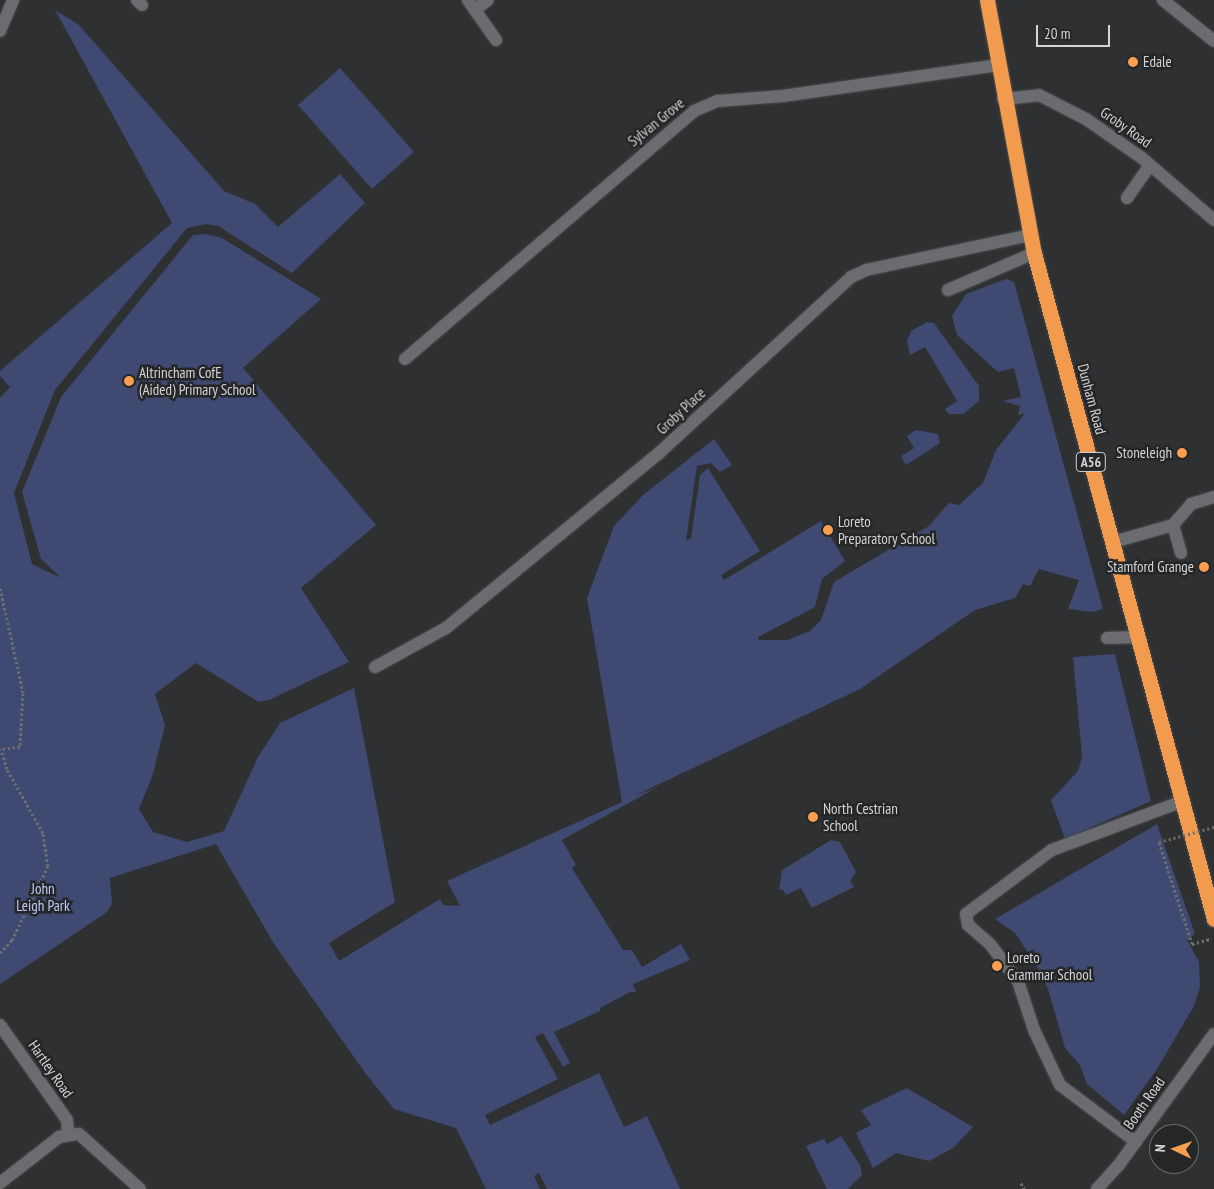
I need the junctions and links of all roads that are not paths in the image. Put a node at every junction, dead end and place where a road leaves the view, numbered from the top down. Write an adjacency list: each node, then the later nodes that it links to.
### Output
1 (12, 0): 6 (street)
2 (488, 0): 5 (street)
3 (987, 0): 9 (highway, Dunham Road / A56)
4 (1163, 0): 8 (street)
5 (472, 5): 7 (street)
6 (0, 31)
7 (496, 40)
8 (1214, 41)
9 (997, 65): 10 (highway, Dunham Road / A56); 17 (street, Sylvan Grove)
10 (1003, 99): 11 (street, Groby Road); 14 (highway, Dunham Road / A56)
11 (1150, 166): 12 (street); 13 (street, Groby Road)
12 (1127, 198)
13 (1214, 220)
14 (1031, 235): 15 (highway, Dunham Road / A56); 24 (street, Groby Place)
15 (1034, 253): 16 (street); 20 (highway, Dunham Road / A56)
16 (948, 290)
17 (405, 359)
18 (1214, 497): 19 (street)
19 (1174, 525): 20 (street); 21 (street)
20 (1113, 542): 23 (highway, Dunham Road / A56)
21 (1181, 553)
22 (1107, 638): 23 (street)
23 (1139, 638): 25 (highway, Dunham Road / A56)
24 (375, 666)
25 (1183, 802): 26 (highway, Dunham Road / A56); 30 (street)
26 (1214, 919)
27 (0, 1025): 29 (street, Hartley Road)
28 (1214, 1034): 30 (street, Booth Road)
29 (68, 1135): 31 (street); 32 (street)
30 (1136, 1142): 33 (street, Booth Road)
31 (0, 1183)
32 (140, 1189)
33 (1096, 1189)

